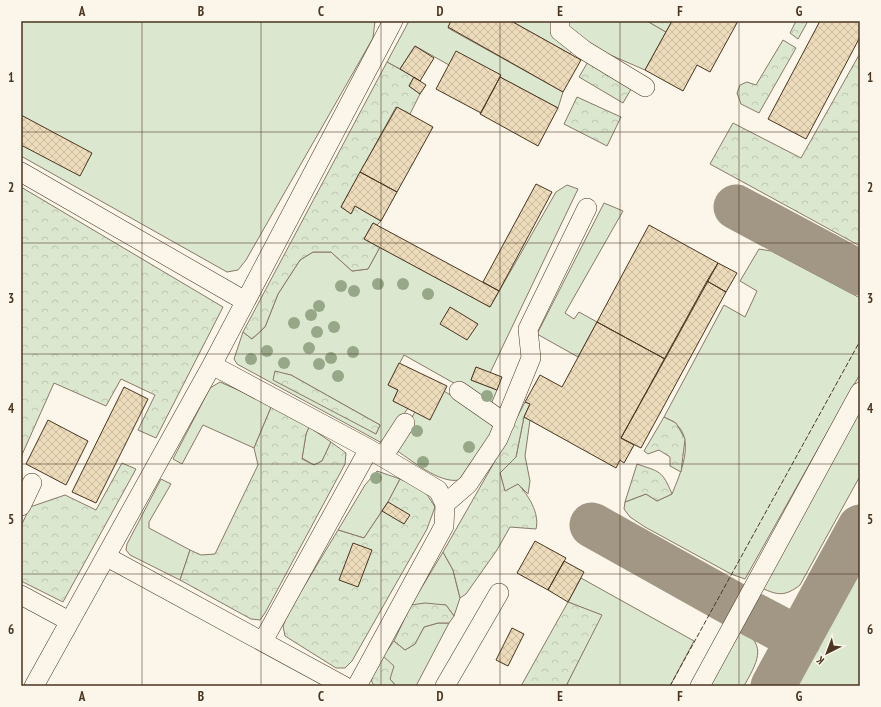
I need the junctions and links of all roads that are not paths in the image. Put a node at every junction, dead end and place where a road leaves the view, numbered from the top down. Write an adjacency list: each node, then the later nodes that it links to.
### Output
1 (394, 21): 6 (street)
2 (560, 21): 3 (street)
3 (645, 86)
4 (24, 167): 6 (street)
5 (587, 208): 11 (street)
6 (245, 301): 7 (street)
7 (212, 365): 12 (street); 16 (street)
8 (459, 391): 11 (street)
9 (860, 392): 25 (street)
10 (404, 423): 12 (street)
11 (505, 423): 14 (street)
12 (376, 453): 14 (street); 20 (street)
13 (32, 483): 15 (street)
14 (445, 504): 23 (street)
15 (21, 506)
16 (107, 557): 19 (street); 20 (street)
17 (499, 593): 24 (street)
18 (21, 595): 19 (street)
19 (69, 621): 21 (street)
20 (263, 641): 22 (street)
21 (34, 686)
22 (344, 686)
23 (357, 686)
24 (445, 686)
25 (700, 686)

